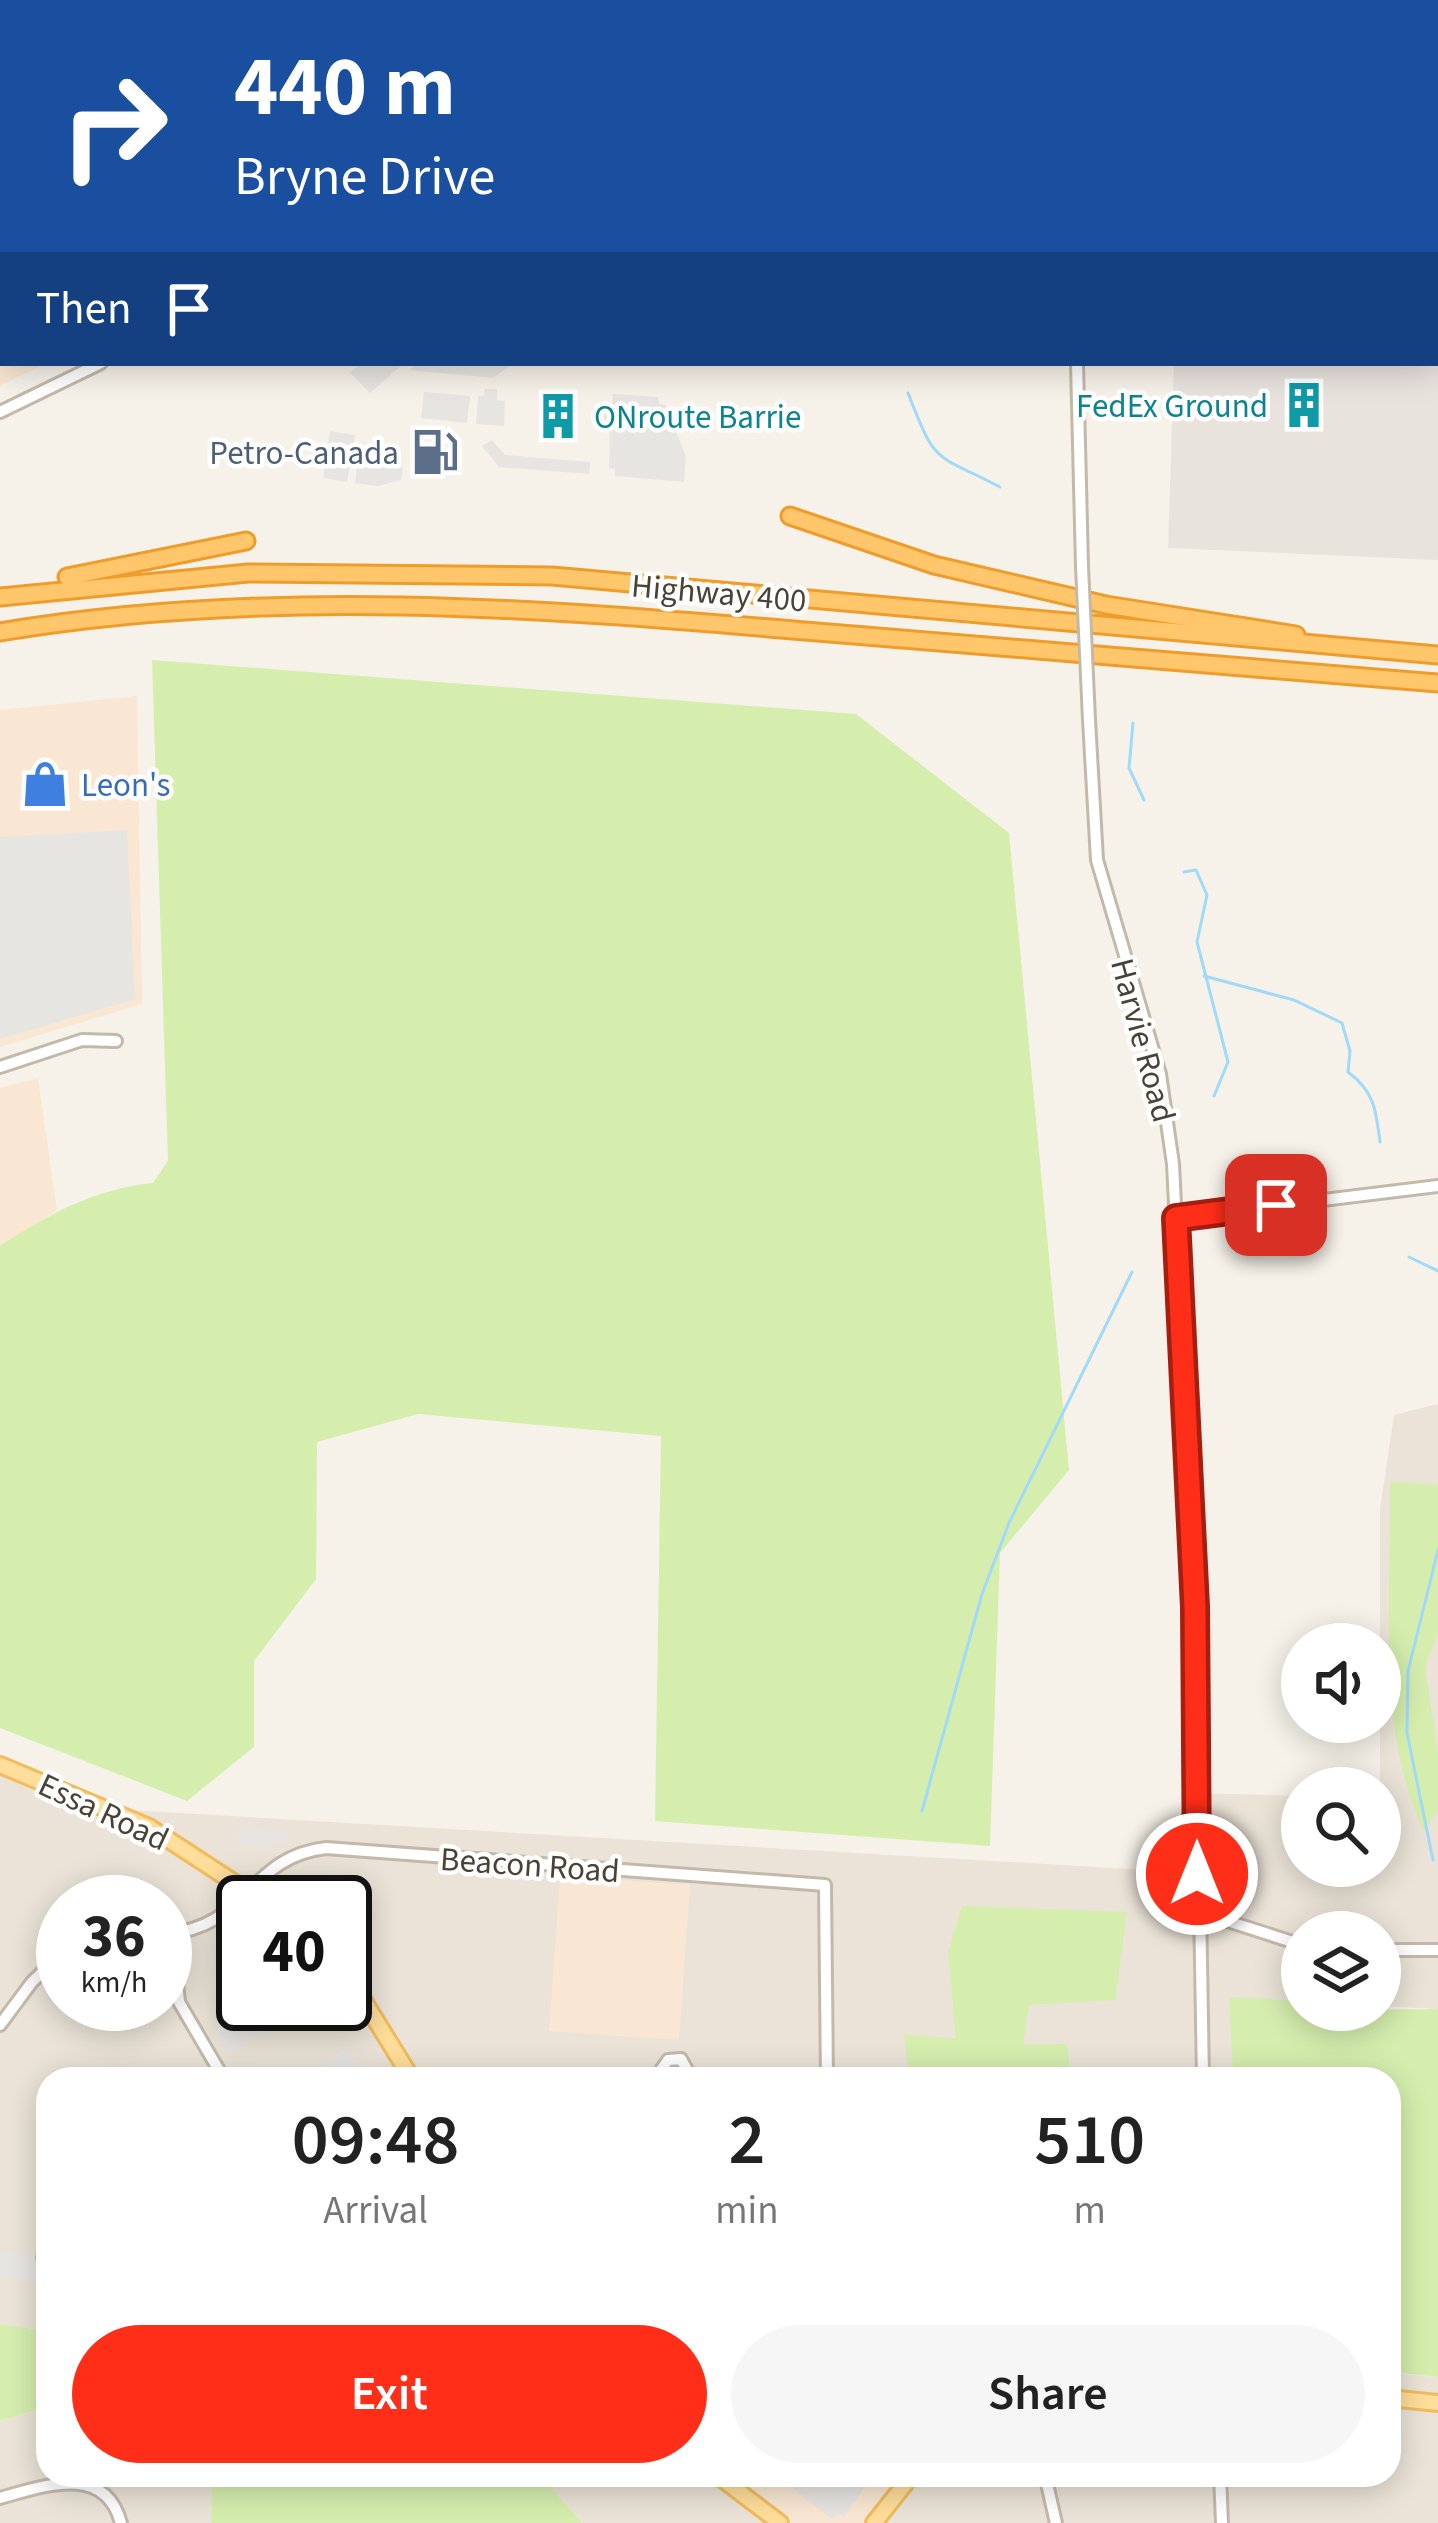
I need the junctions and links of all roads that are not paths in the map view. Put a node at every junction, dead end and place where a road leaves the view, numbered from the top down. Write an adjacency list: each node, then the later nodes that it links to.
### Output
1 (95, 366): 3 (street)
2 (1077, 366): 14 (street, Harvie Road, bridge)
3 (0, 412)
4 (790, 516): 8 (highway)
5 (246, 541): 6 (highway)
6 (4, 596): 8 (highway, Highway 400)
7 (0, 632): 10 (highway, Highway 400)
8 (1352, 649): 9 (highway, Highway 400)
9 (1438, 655)
10 (1438, 682)
11 (116, 1041): 12 (street)
12 (0, 1067)
13 (1438, 1186): 14 (street)
14 (1176, 1218): 18 (street, Harvie Road)
15 (0, 1765): 16 (main road, Essa Road)
16 (225, 1875)
17 (264, 1875): 28 (street, Beacon Road)
18 (1198, 1918): 19 (street); 29 (street, Harvie Road)
19 (1281, 1938)
20 (1401, 1950): 21 (street)
21 (1438, 1951)
22 (36, 1978): 24 (street)
23 (372, 2014): 27 (main road)
24 (0, 2025)
25 (192, 2025): 26 (street)
26 (217, 2067)
27 (405, 2067)
28 (827, 2067)
29 (1203, 2067)
30 (1401, 2399): 31 (main road)
31 (1438, 2403)
32 (49, 2487): 38 (street)
33 (96, 2487): 39 (street)
34 (733, 2487): 40 (main road)
35 (902, 2487): 41 (main road)
36 (1048, 2487): 42 (street)
37 (1220, 2487): 43 (street)
38 (0, 2498)
39 (122, 2523)
40 (780, 2523)
41 (874, 2523)
42 (1056, 2523)
43 (1222, 2523)

